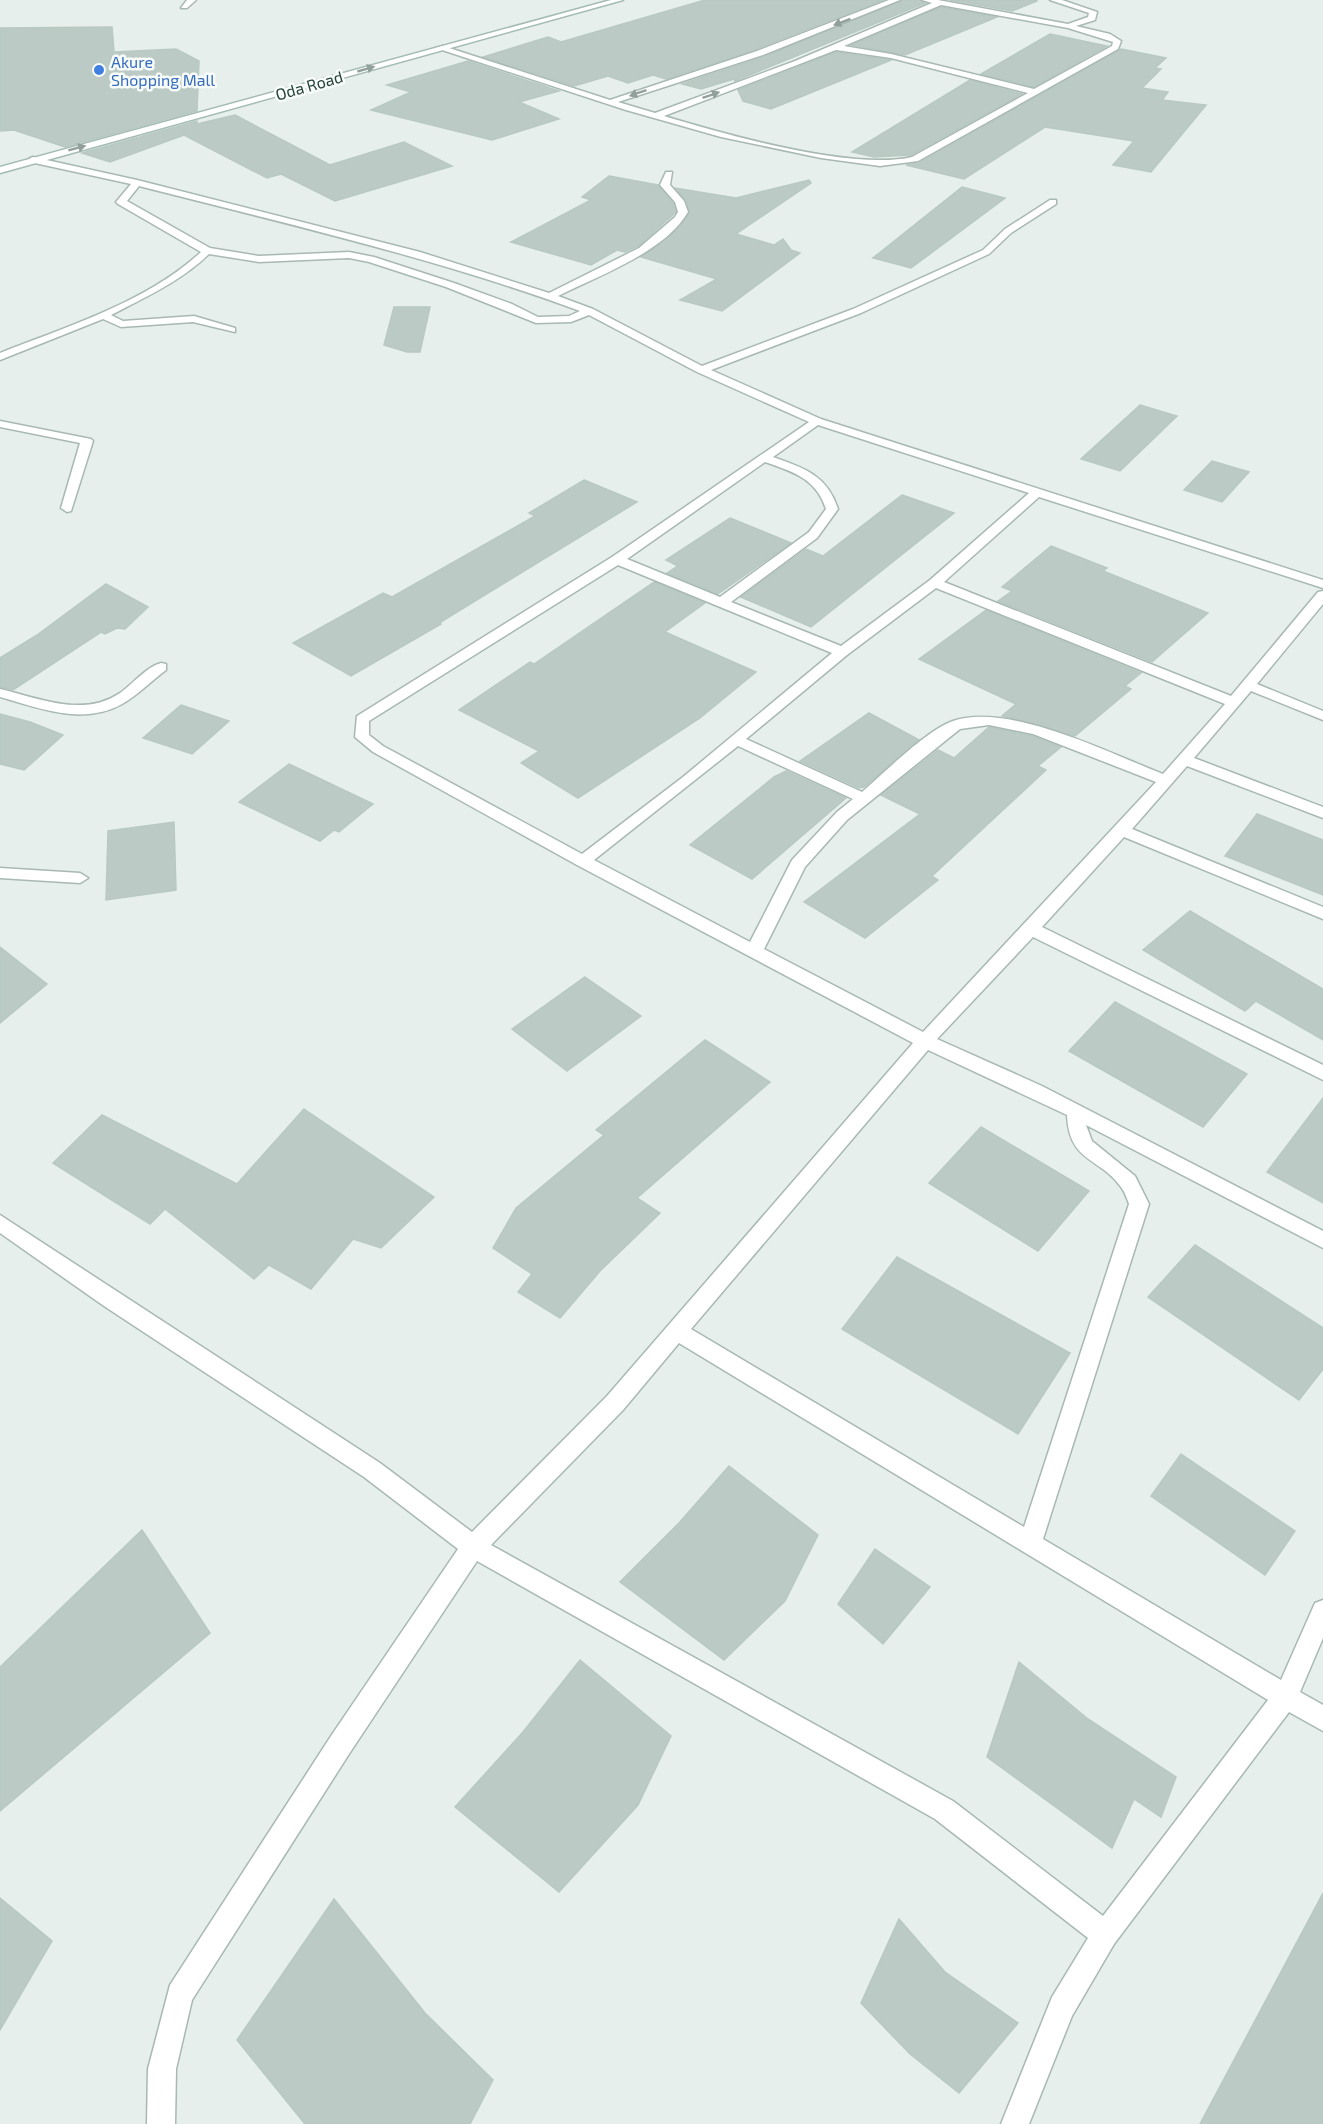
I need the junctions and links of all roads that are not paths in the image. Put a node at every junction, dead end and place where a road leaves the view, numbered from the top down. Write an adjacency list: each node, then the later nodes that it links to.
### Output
1 (192, 0): 8 (street)
2 (588, 0): 19 (street, Oda Road)
3 (619, 0): 13 (street, Oda Road)
4 (896, 0): 9 (street)
5 (926, 0): 7 (street)
6 (1054, 0): 11 (street)
7 (939, 3): 10 (street); 11 (street)
8 (184, 6)
9 (868, 12): 10 (street); 14 (street, one-way to 14)
10 (900, 19): 12 (street)
11 (1068, 26): 16 (street)
12 (835, 46): 15 (street); 16 (street)
13 (440, 48): 17 (street); 21 (street, Oda Road, one-way to 13)
14 (760, 53): 15 (street); 17 (street, one-way to 17)
15 (798, 63): 18 (street, one-way to 15)
16 (1035, 92): 18 (street)
17 (611, 102): 18 (street)
18 (656, 116)
19 (82, 137)
20 (39, 149): 21 (street, Oda Road)
21 (30, 156): 22 (street, Oda Road); 24 (street)
22 (0, 170)
23 (669, 174): 27 (street)
24 (137, 183): 26 (street); 27 (street)
25 (1053, 202): 32 (street)
26 (207, 251): 28 (street); 29 (street)
27 (550, 296): 28 (street)
28 (588, 311): 32 (street)
29 (103, 315): 30 (street); 31 (street)
30 (231, 330)
31 (0, 357)
32 (701, 370): 33 (street)
33 (817, 421): 35 (street); 36 (street)
34 (0, 424): 37 (street)
35 (764, 458): 38 (street); 42 (street)
36 (1036, 493): 39 (street); 40 (street)
37 (67, 508)
38 (617, 560): 42 (street); 55 (street)
39 (935, 583): 43 (street); 47 (street)
40 (1323, 584)
41 (1323, 595): 45 (street)
42 (721, 603): 43 (street)
43 (842, 652): 49 (street)
44 (161, 667): 46 (street)
45 (1250, 686): 47 (street); 48 (street)
46 (0, 693)
47 (1235, 703): 50 (street)
48 (1323, 716)
49 (736, 740): 52 (street); 55 (street)
50 (1183, 759): 51 (street); 53 (street)
51 (1165, 780): 52 (street); 54 (street)
52 (864, 798): 60 (street)
53 (1323, 813)
54 (1120, 830): 58 (street); 59 (street)
55 (583, 861): 60 (street)
56 (0, 873): 57 (street)
57 (80, 879)
58 (1323, 913)
59 (1032, 929): 61 (street); 62 (street)
60 (755, 949): 61 (street)
61 (925, 1041): 63 (street); 66 (street)
62 (1323, 1072)
63 (1076, 1112): 65 (street); 67 (street)
64 (0, 1223): 68 (street)
65 (1323, 1240)
66 (676, 1331): 67 (street); 68 (street)
67 (1031, 1542): 70 (street)
68 (473, 1547): 72 (street); 73 (street)
69 (1323, 1611): 70 (street)
70 (1286, 1696): 71 (street); 72 (street)
71 (1323, 1719)
72 (1105, 1935): 74 (street)
73 (161, 2124)
74 (1015, 2124)

